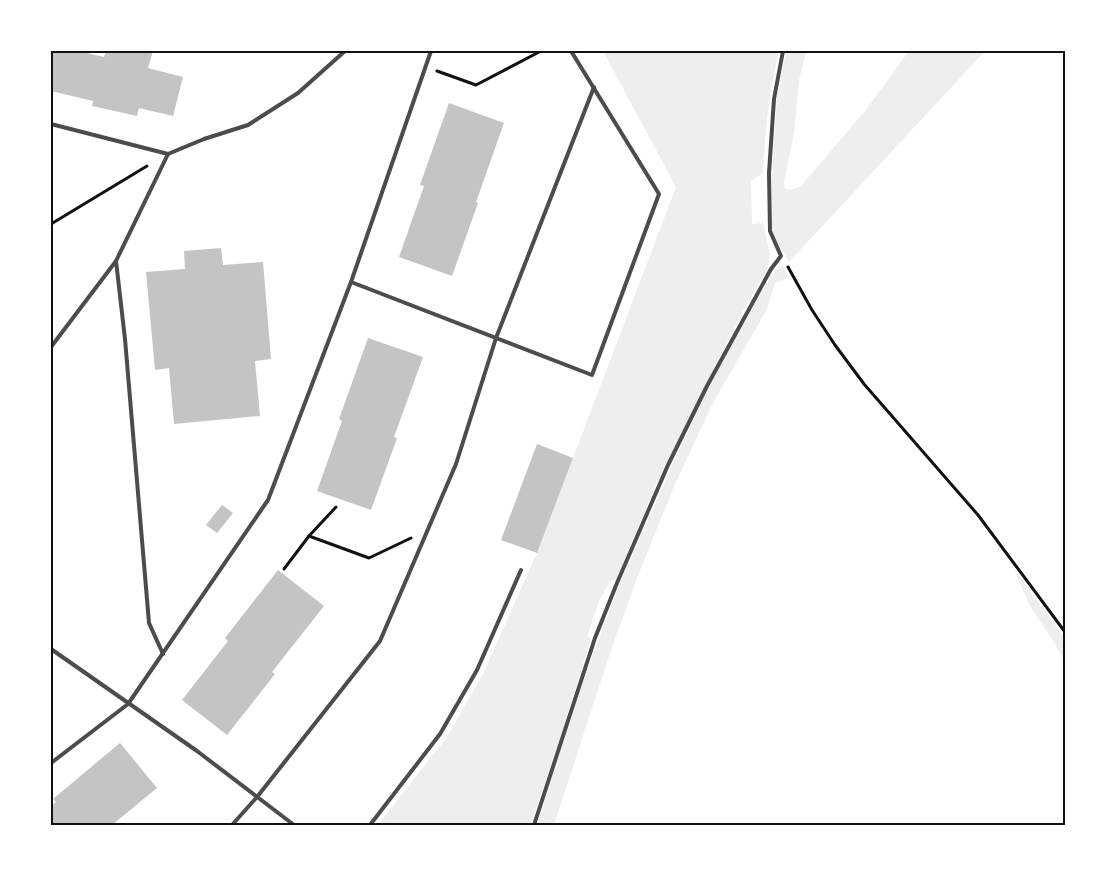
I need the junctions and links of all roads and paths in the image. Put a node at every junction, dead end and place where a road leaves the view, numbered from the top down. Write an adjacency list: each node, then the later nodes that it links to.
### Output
1 (345, 51): 9 (lane)
2 (431, 51): 6 (lane)
3 (541, 51): 6 (path)
4 (571, 51): 7 (lane)
5 (783, 51): 11 (lane)
6 (426, 67): 13 (lane)
7 (594, 87): 14 (lane); 14 (lane)
8 (51, 124): 9 (lane)
9 (168, 154): 10 (path); 12 (lane)
10 (51, 224)
11 (781, 256): 21 (path); 30 (lane)
12 (116, 261): 15 (lane); 23 (lane)
13 (351, 282): 14 (lane); 23 (lane)
14 (496, 338): 17 (lane)
15 (51, 347)
16 (336, 507): 18 (path)
17 (427, 530): 18 (path); 26 (lane)
18 (309, 536): 19 (path)
19 (284, 569)
20 (521, 570): 29 (lane)
21 (1065, 632)
22 (51, 649): 24 (lane)
23 (162, 654): 24 (lane)
24 (128, 704): 25 (lane); 26 (lane)
25 (51, 763)
26 (257, 797): 27 (lane); 28 (lane)
27 (232, 825)
28 (294, 825)
29 (370, 825)
30 (534, 825)

